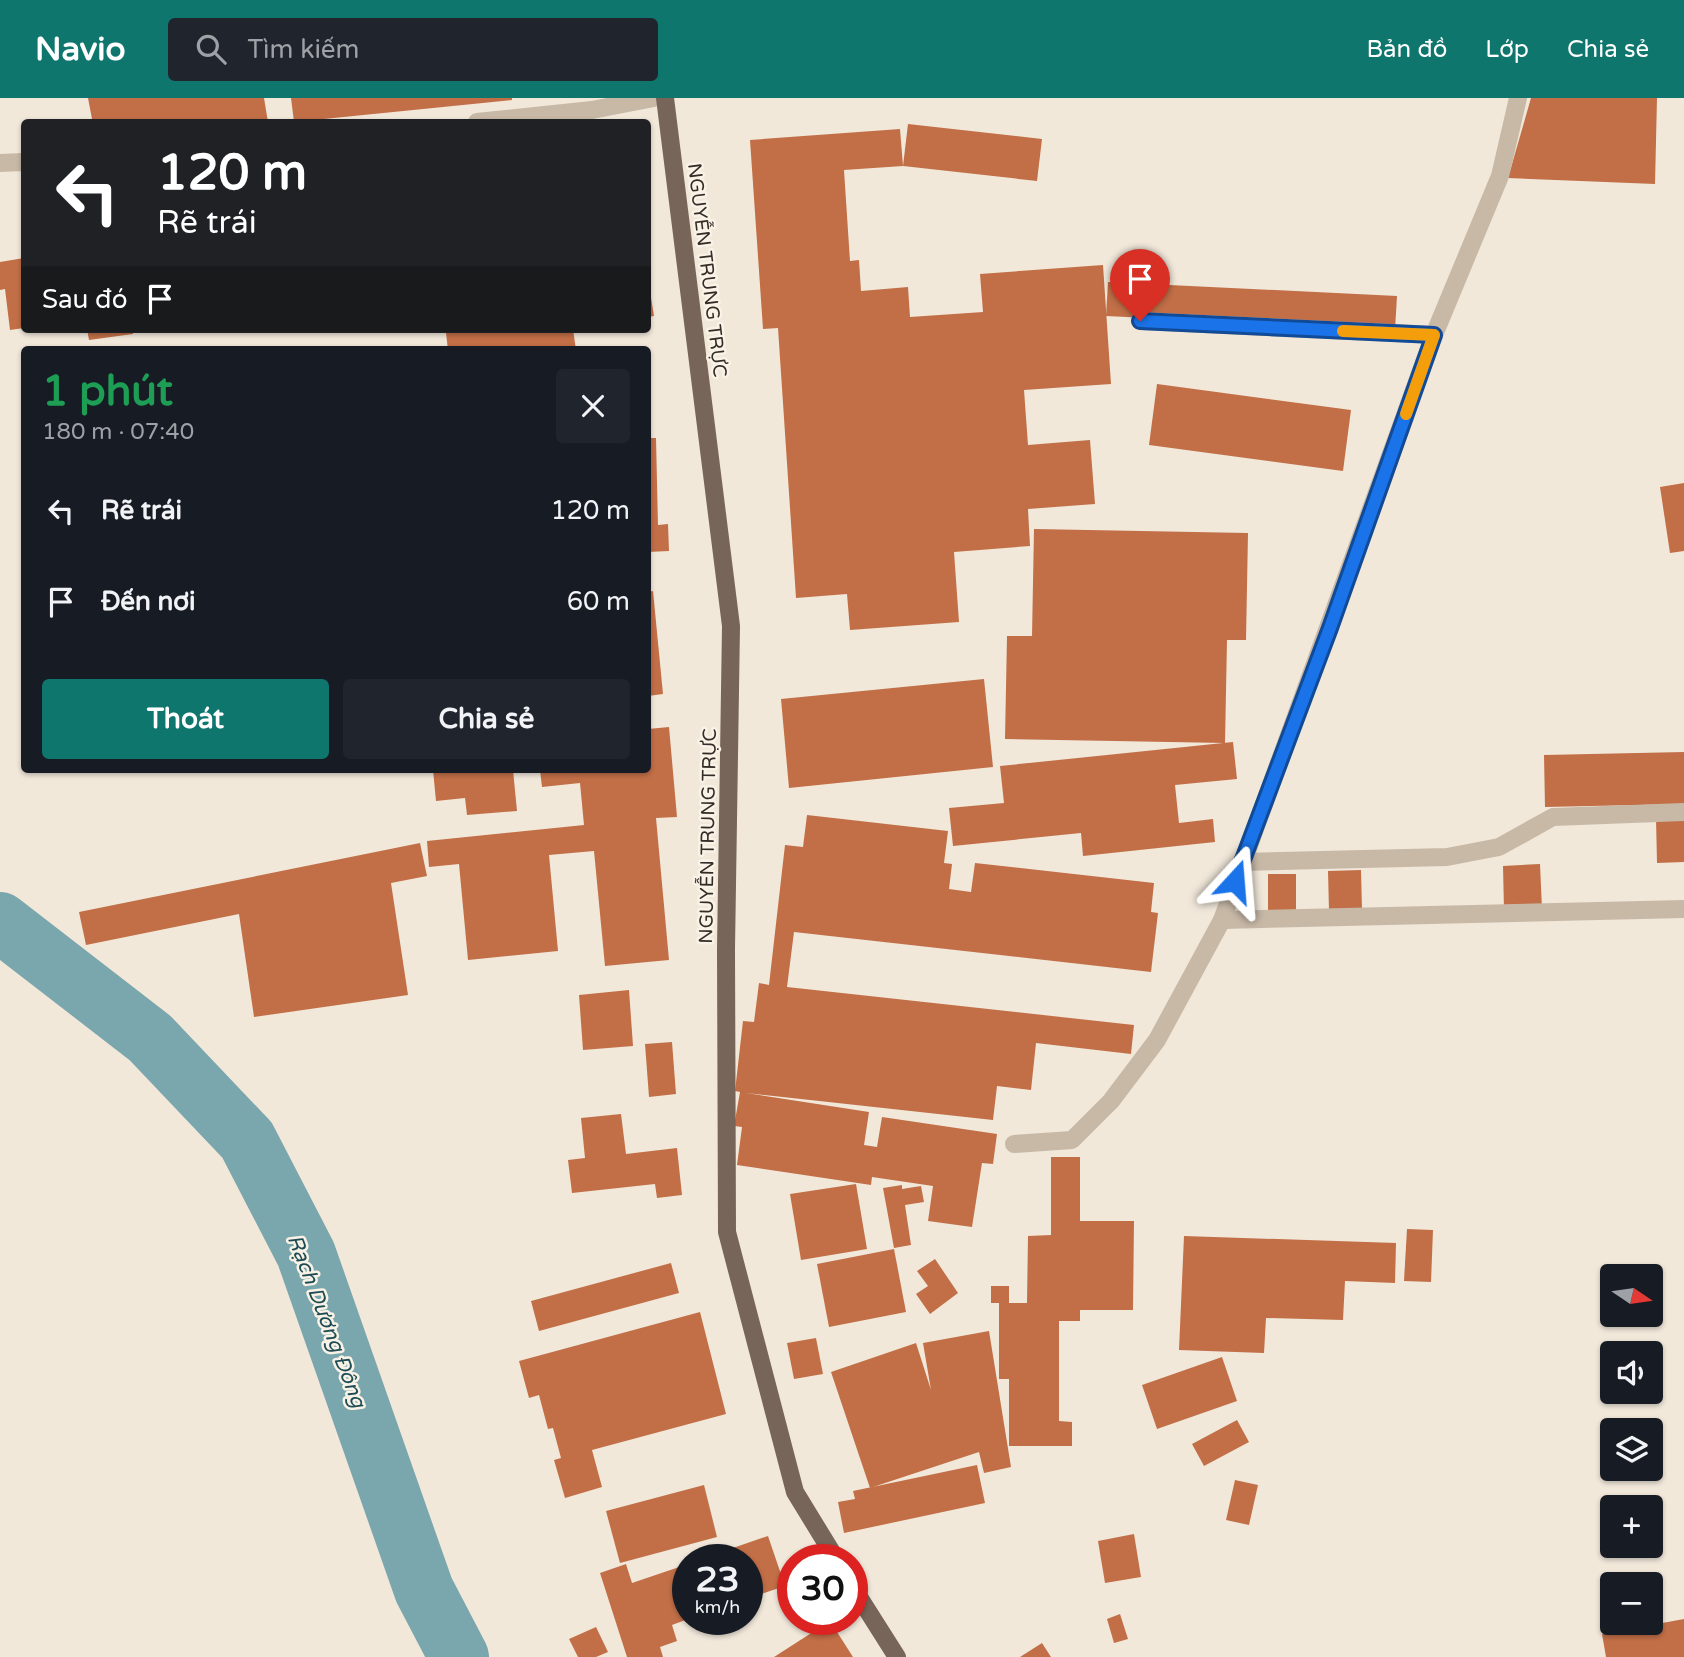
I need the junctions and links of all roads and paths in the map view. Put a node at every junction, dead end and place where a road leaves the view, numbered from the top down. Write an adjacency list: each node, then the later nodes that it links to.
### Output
1 (654, 98): 4 (street)
2 (665, 98): 14 (main road, NGUYỄN TRUNG TRỰC)
3 (1518, 98): 8 (street)
4 (506, 119)
5 (21, 162): 6 (street)
6 (0, 163)
7 (1140, 321): 8 (street)
8 (1434, 335): 10 (street)
9 (1684, 812): 10 (street)
10 (1241, 862): 12 (street)
11 (1684, 909): 12 (street)
12 (1222, 920): 13 (street)
13 (1014, 1144)
14 (827, 1544)
15 (868, 1611): 16 (main road)
16 (897, 1657)

